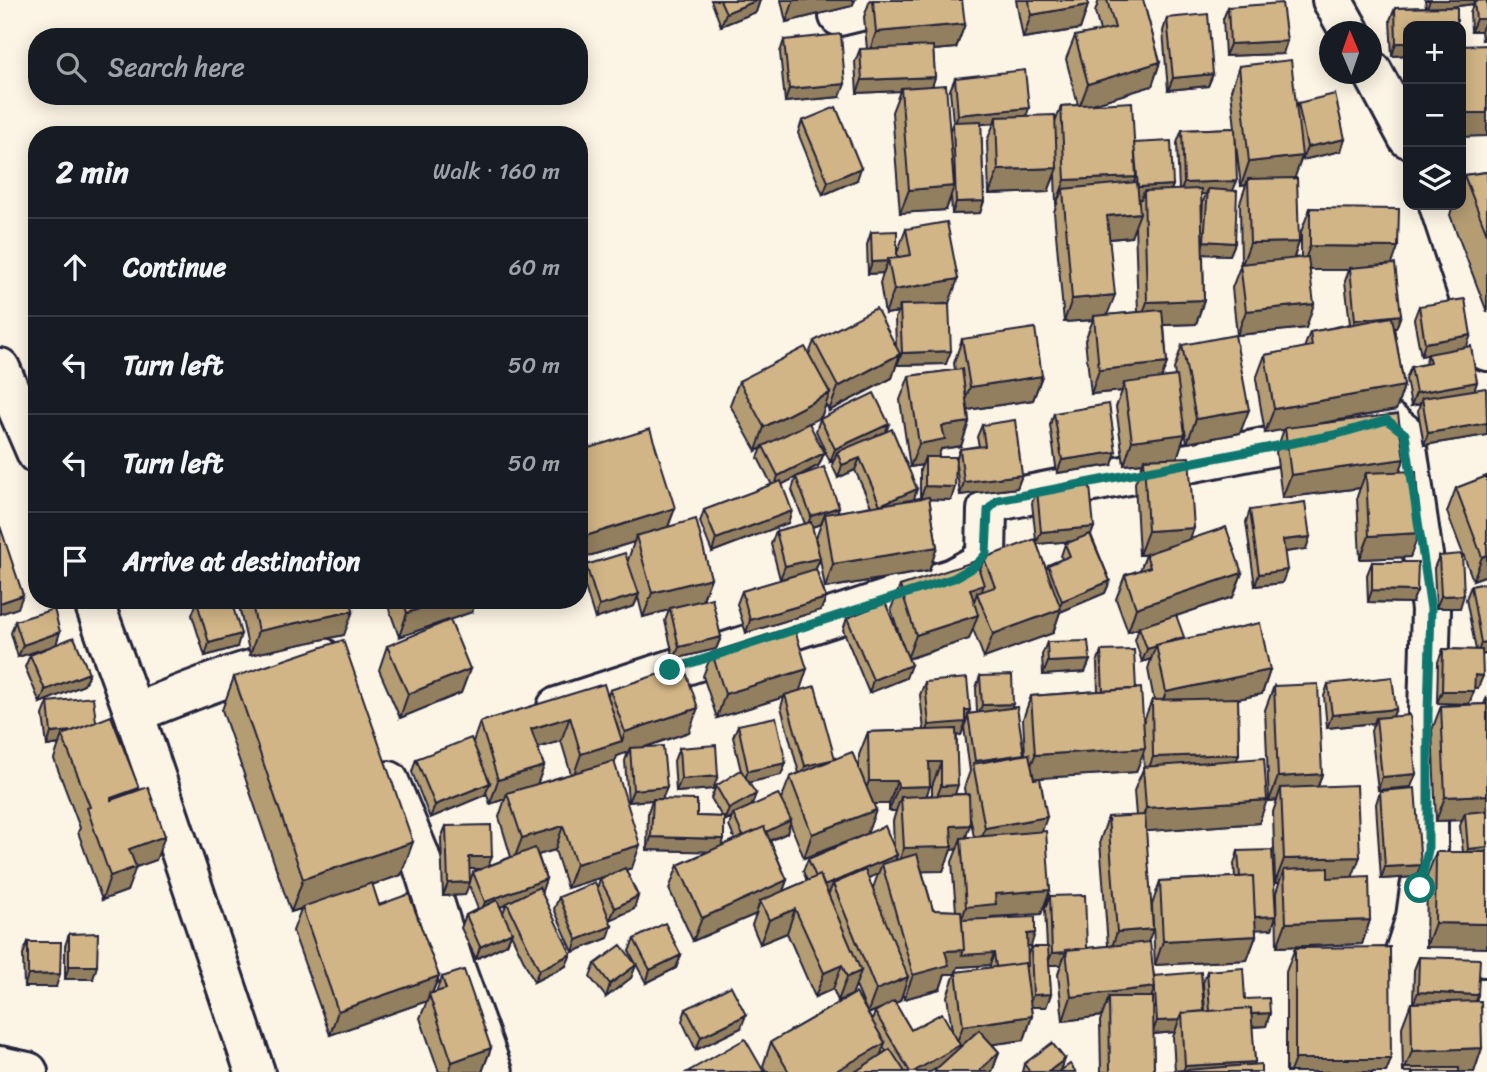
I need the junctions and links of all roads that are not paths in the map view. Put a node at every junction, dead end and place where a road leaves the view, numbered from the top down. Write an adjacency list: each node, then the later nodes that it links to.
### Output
1 (905, 0): 3 (street)
2 (1332, 0): 4 (street)
3 (839, 16)
4 (1344, 21)
5 (1378, 84): 6 (street)
6 (1403, 129)
7 (1441, 210): 8 (street)
8 (1487, 351)
9 (0, 368): 10 (street)
10 (28, 433)
11 (96, 609): 13 (street)
12 (348, 681): 13 (street)
13 (134, 713): 20 (street)
14 (528, 716): 16 (street)
15 (379, 755): 21 (street)
16 (1405, 955): 17 (street); 22 (street)
17 (1487, 957)
18 (0, 1066): 19 (street)
19 (28, 1072)
20 (255, 1072)
21 (493, 1072)
22 (1392, 1072)

